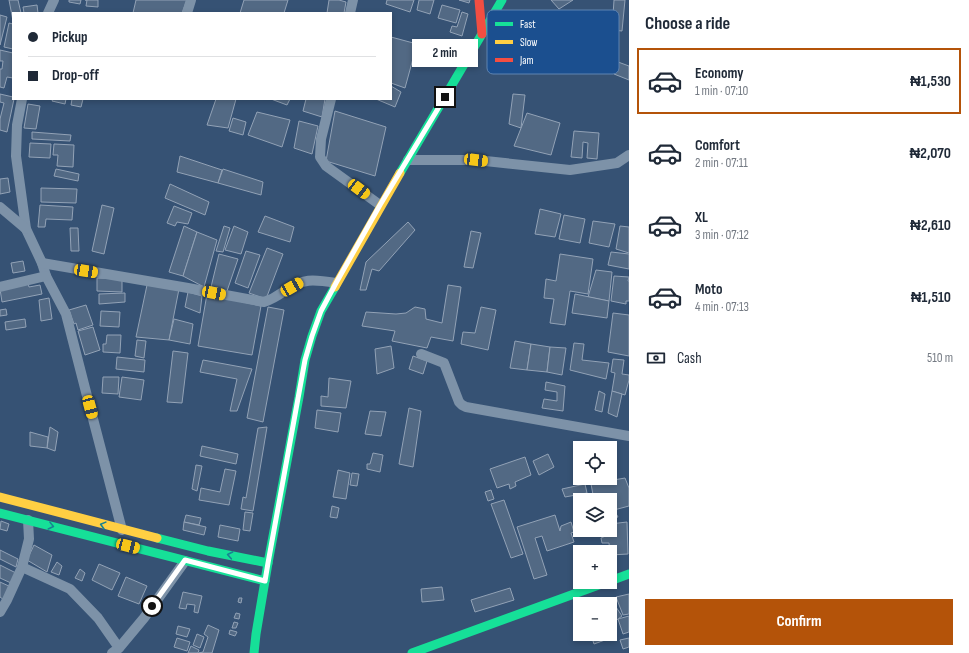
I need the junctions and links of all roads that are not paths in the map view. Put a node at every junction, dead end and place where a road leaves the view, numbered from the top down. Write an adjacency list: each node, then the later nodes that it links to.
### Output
1 (54, 0): 7 (street)
2 (191, 0): 8 (street)
3 (353, 0): 9 (street)
4 (479, 0): 11 (main road)
5 (502, 0): 6 (main road)
6 (496, 10)
7 (48, 12)
8 (187, 12)
9 (350, 12)
10 (487, 26): 11 (main road)
11 (482, 34): 15 (main road)
12 (22, 100): 18 (street)
13 (331, 100): 16 (street)
14 (629, 155): 15 (street)
15 (408, 160): 16 (main road)
16 (380, 205): 21 (main road)
17 (0, 207): 18 (street)
18 (26, 229): 19 (street)
19 (42, 263): 20 (street); 21 (street)
20 (46, 276): 22 (street); 28 (street)
21 (336, 283): 30 (main road)
22 (0, 288)
23 (420, 354): 24 (street)
24 (629, 436)
25 (0, 497): 28 (main road, one-way to 25)
26 (0, 513): 27 (main road)
27 (28, 520): 29 (main road, one-way to 29); 31 (street)
28 (122, 530): 30 (main road, one-way to 28)
29 (185, 560): 34 (main road); 37 (street)
30 (268, 563): 34 (main road)
31 (22, 567): 36 (street); 37 (street)
32 (629, 574): 33 (main road)
33 (617, 578)
34 (265, 581): 38 (main road)
35 (588, 589): 39 (main road)
36 (0, 612)
37 (115, 650)
38 (254, 653)
39 (412, 653)

